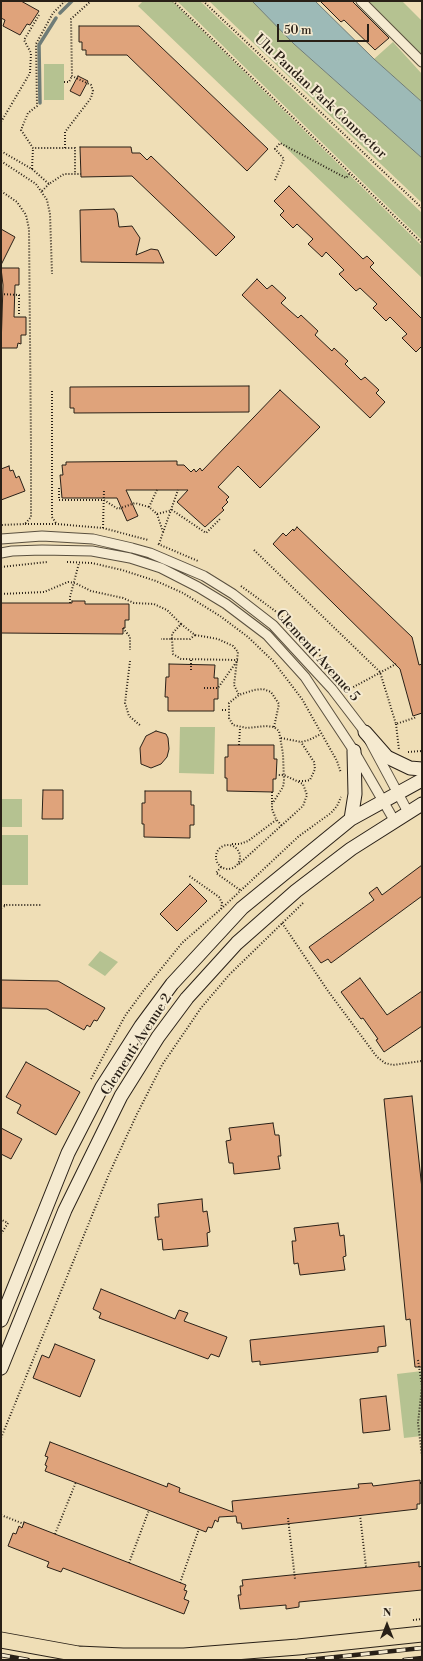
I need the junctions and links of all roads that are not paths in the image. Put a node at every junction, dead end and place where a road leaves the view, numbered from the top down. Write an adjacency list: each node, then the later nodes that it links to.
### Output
1 (360, 1): 2 (street)
2 (422, 62)
3 (1, 539): 5 (street, Clementi Avenue 5)
4 (1, 553): 6 (street, Clementi Avenue 5)
5 (365, 732): 7 (main road); 9 (street, Clementi Avenue 5)
6 (354, 751): 10 (street, Clementi Avenue 5); 13 (main road)
7 (422, 769)
8 (422, 780): 9 (main road, Clementi Avenue 2)
9 (398, 792): 10 (main road, Clementi Avenue 2); 12 (street, Clementi Avenue 5)
10 (382, 800): 13 (main road, Clementi Avenue 2); 14 (street, Clementi Avenue 5)
11 (422, 804): 12 (main road, Clementi Avenue 2)
12 (408, 812): 14 (main road, Clementi Avenue 2)
13 (351, 819): 15 (main road, Clementi Avenue 2)
14 (394, 820): 16 (main road, Clementi Avenue 2)
15 (306, 856): 16 (main road); 17 (main road, Clementi Avenue 2)
16 (320, 873): 18 (main road, Clementi Avenue 2)
17 (1, 1320)
18 (1, 1368)
19 (422, 1634): 20 (main road)
20 (1, 1640)

